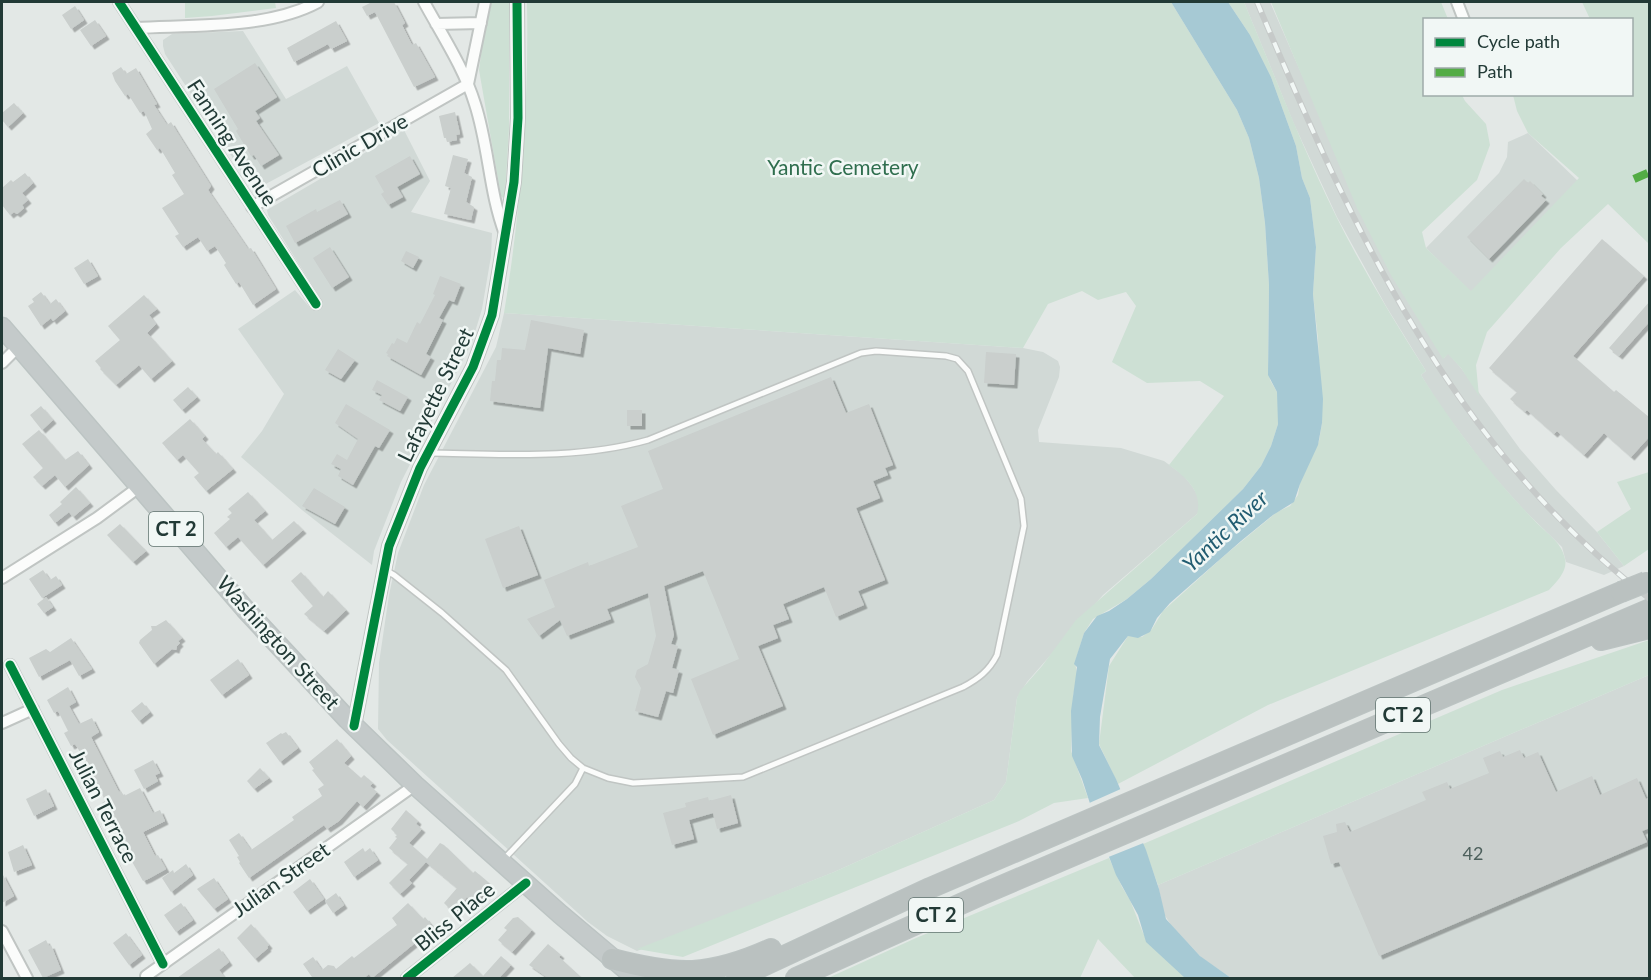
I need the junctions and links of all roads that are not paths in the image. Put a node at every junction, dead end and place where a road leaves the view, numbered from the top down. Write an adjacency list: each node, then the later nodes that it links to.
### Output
1 (119, 2): 10 (street, Fanning Avenue)
2 (318, 2): 10 (street)
3 (424, 2): 9 (street)
4 (485, 2): 8 (street)
5 (517, 2): 13 (street, Lafayette Street)
6 (1457, 2): 7 (street)
7 (1463, 18)
8 (481, 22): 9 (street); 11 (street)
9 (436, 24): 11 (street)
10 (136, 28): 12 (street, Fanning Avenue)
11 (468, 84): 12 (street, Clinic Drive); 13 (street)
12 (252, 207): 14 (street, Fanning Avenue)
13 (506, 236): 18 (street, Lafayette Street)
14 (316, 304)
15 (2, 327): 16 (highway, Washington Street / CT 2)
16 (18, 346): 17 (street); 19 (highway, Washington Street / CT 2)
17 (2, 363)
18 (427, 453): 20 (street, Lafayette Street); 28 (lane)
19 (140, 487): 21 (street); 27 (highway, Washington Street / CT 2)
20 (383, 569): 27 (street, Lafayette Street); 28 (lane)
21 (2, 578)
22 (1647, 578): 32 (highway, CT 2, bridge)
23 (1647, 616): 41 (highway, CT 2)
24 (10, 665): 25 (street, Julian Terrace)
25 (33, 709): 26 (street); 35 (street, Julian Terrace)
26 (2, 723)
27 (354, 726): 29 (highway, Washington Street / CT 2)
28 (583, 768): 30 (lane)
29 (416, 785): 30 (highway, Washington Street / CT 2); 35 (street, Julian Street)
30 (502, 862): 31 (highway, Washington Street / CT 2)
31 (526, 883): 34 (highway, Washington Street / CT 2); 38 (street, Bliss Place)
32 (850, 924): 34 (highway, CT 2); 40 (highway)
33 (2, 930): 37 (street)
34 (612, 959): 39 (highway, Washington Street / CT 2)
35 (163, 964): 36 (street, Julian Street)
36 (146, 976)
37 (27, 978)
38 (407, 978)
39 (636, 978)
40 (737, 978)
41 (798, 978)

